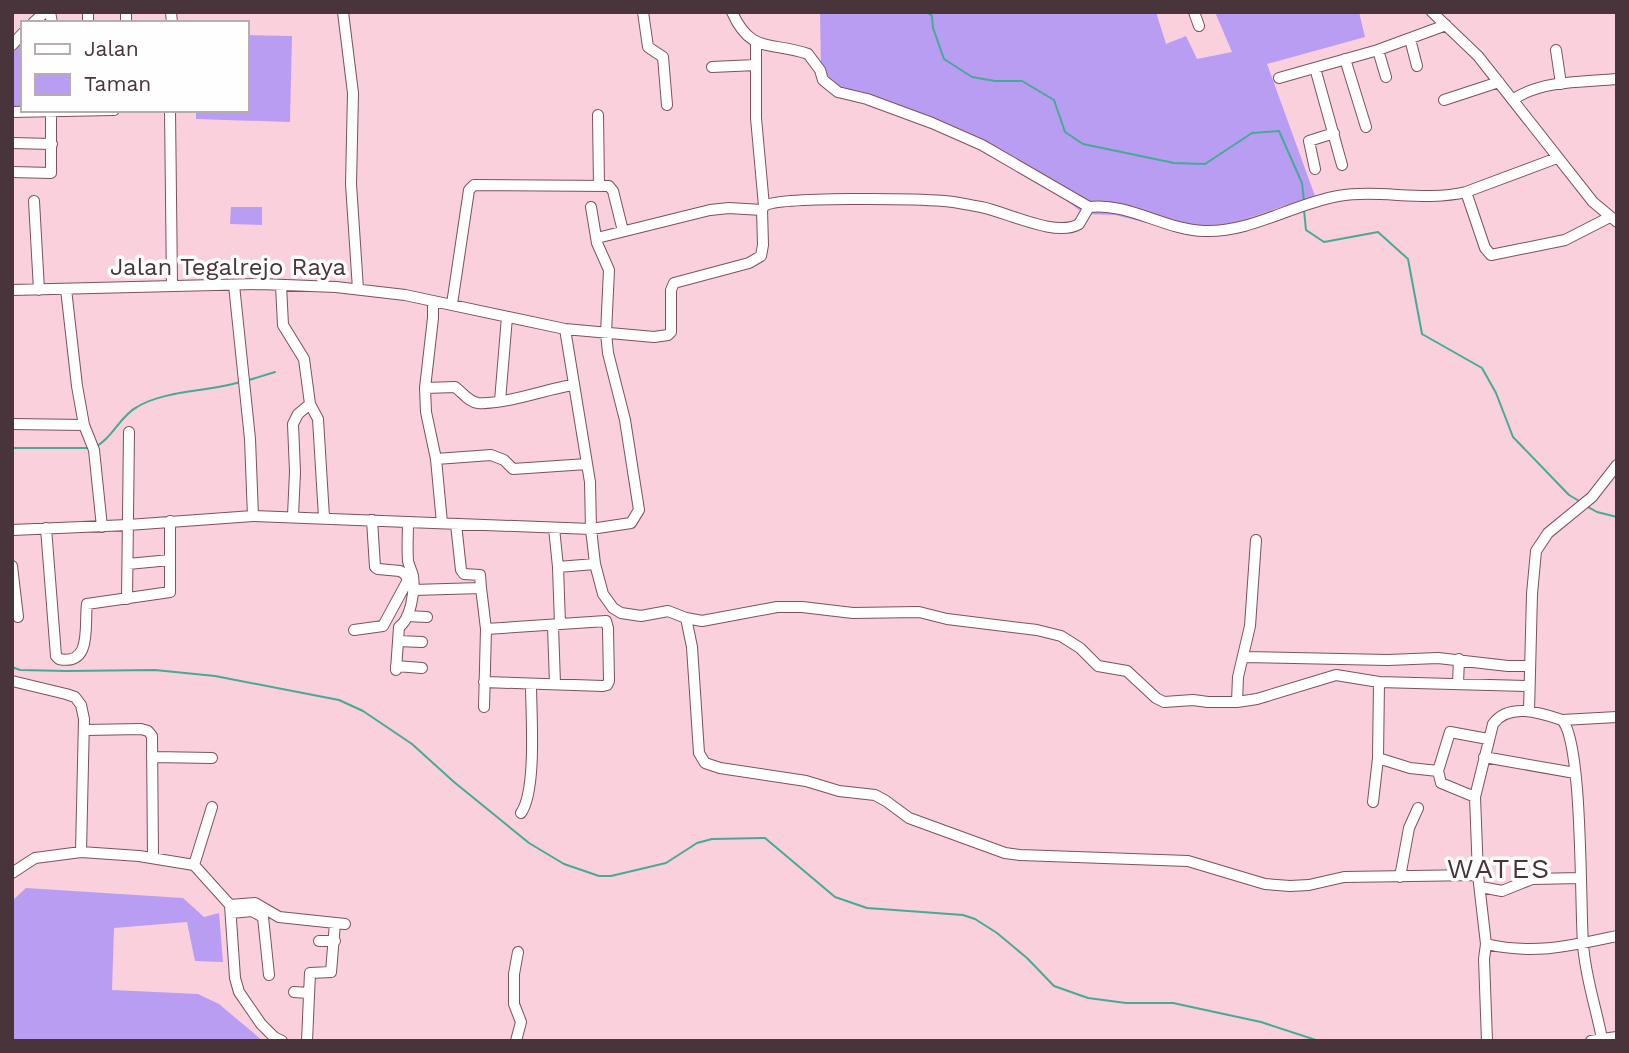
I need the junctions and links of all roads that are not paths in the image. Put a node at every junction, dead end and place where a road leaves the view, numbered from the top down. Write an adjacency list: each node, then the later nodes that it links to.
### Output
1 (343, 12): 49 (street)
2 (643, 12): 24 (street)
3 (732, 12): 9 (street)
4 (1194, 12): 7 (street)
5 (1432, 12): 6 (street)
6 (1446, 25): 8 (street); 20 (street)
7 (1199, 26)
8 (1410, 39): 10 (street); 14 (street)
9 (756, 43): 13 (street); 40 (street)
10 (1378, 50): 12 (street); 17 (street)
11 (1556, 50): 21 (street)
12 (1345, 59): 16 (street); 28 (street)
13 (756, 65): 15 (street); 41 (street)
14 (1417, 66)
15 (712, 68)
16 (1315, 68): 18 (street); 29 (street)
17 (1386, 77)
18 (1279, 78)
19 (1617, 79): 21 (street)
20 (1499, 82): 22 (street); 23 (street)
21 (1562, 83): 22 (street)
22 (1514, 99): 32 (street)
23 (1444, 100)
24 (667, 104)
25 (51, 112): 31 (street)
26 (170, 112): 45 (street)
27 (598, 115): 36 (street)
28 (1366, 127)
29 (1334, 133): 33 (street); 34 (street)
30 (12, 143): 31 (street)
31 (52, 144): 35 (street)
32 (1557, 158): 37 (street); 42 (street)
33 (1342, 165)
34 (1315, 169)
35 (12, 172)
36 (598, 186): 43 (street); 53 (street)
37 (1466, 192): 40 (street); 42 (street)
38 (34, 201): 51 (street)
39 (591, 207): 44 (street)
40 (1089, 207): 41 (street)
41 (763, 208): 43 (street); 56 (street, Jalan Tegalrejo Raya)
42 (1613, 220)
43 (624, 231): 44 (street)
44 (597, 238): 56 (street)
45 (172, 285): 46 (street, Jalan Tegalrejo Raya); 48 (street, Jalan Tegalrejo Raya)
46 (234, 285): 47 (street, Jalan Tegalrejo Raya); 67 (street)
47 (281, 285): 49 (street, Jalan Tegalrejo Raya); 60 (street)
48 (66, 289): 51 (street, Jalan Tegalrejo Raya); 62 (street)
49 (358, 289): 52 (street, Jalan Tegalrejo Raya)
50 (12, 290): 51 (street, Jalan Tegalrejo Raya)
51 (39, 290)
52 (433, 302): 53 (street, Jalan Tegalrejo Raya); 58 (street)
53 (452, 304): 54 (street, Jalan Tegalrejo Raya)
54 (507, 317): 55 (street, Jalan Tegalrejo Raya); 59 (street)
55 (565, 329): 56 (street, Jalan Tegalrejo Raya); 57 (street)
56 (607, 333): 79 (street)
57 (573, 385): 59 (street); 65 (street)
58 (425, 388): 59 (street); 64 (street)
59 (500, 401)
60 (310, 404): 68 (street); 69 (street)
61 (12, 424): 62 (street)
62 (85, 425): 76 (street)
63 (129, 432): 75 (street)
64 (436, 460): 65 (street); 73 (street)
65 (587, 464): 79 (street)
66 (1617, 465): 103 (street)
67 (253, 516): 68 (street); 71 (street)
68 (293, 516): 69 (street)
69 (324, 517): 70 (street)
70 (372, 520): 72 (street); 98 (street)
71 (170, 521): 75 (street); 82 (street)
72 (408, 522): 73 (street); 88 (street)
73 (442, 523): 74 (street)
74 (456, 524): 78 (street); 87 (street)
75 (128, 525): 76 (street); 83 (street)
76 (102, 527): 77 (street)
77 (46, 528): 80 (street); 89 (street)
78 (554, 528): 79 (street); 86 (street)
79 (591, 529): 84 (street)
80 (12, 530)
81 (1256, 540): 101 (street)
82 (170, 560): 83 (street); 89 (street)
83 (128, 564): 89 (street)
84 (594, 564): 86 (street); 90 (street)
85 (12, 566): 92 (street)
86 (558, 567): 96 (street)
87 (481, 588): 88 (street); 97 (street)
88 (413, 590): 91 (street)
89 (127, 599)
90 (613, 608): 94 (street); 95 (street)
91 (407, 616): 93 (street); 99 (street)
92 (18, 617)
93 (427, 617)
94 (686, 618): 112 (street); 135 (street)
95 (606, 621): 96 (street); 110 (street)
96 (557, 625): 97 (street); 110 (street)
97 (486, 629): 106 (street)
98 (354, 630)
99 (398, 641): 100 (street); 104 (street)
100 (422, 642)
101 (1244, 656): 102 (street); 112 (street)
102 (1459, 659): 103 (street); 108 (street)
103 (1530, 666): 111 (street)
104 (422, 668)
105 (12, 681): 117 (street)
106 (484, 682): 109 (street); 113 (street)
107 (1379, 682): 108 (street); 112 (street); 122 (street)
108 (1458, 683): 111 (street)
109 (531, 684): 110 (street); 129 (street)
110 (555, 684)
111 (1530, 686): 114 (street)
112 (1237, 702)
113 (484, 707)
114 (1529, 711): 116 (street); 118 (street)
115 (1617, 717): 116 (street)
116 (1562, 720): 124 (street)
117 (85, 730): 119 (street); 130 (street)
118 (1488, 739): 120 (street); 123 (street)
119 (153, 757): 121 (street); 131 (street)
120 (1484, 757): 124 (street); 125 (street)
121 (212, 758)
122 (1378, 758): 123 (street); 126 (street)
123 (1438, 771): 125 (street)
124 (1575, 773): 136 (street)
125 (1475, 797): 134 (street)
126 (1373, 802)
127 (212, 807): 132 (street)
128 (1418, 808): 135 (street)
129 (521, 813)
130 (81, 852): 131 (street); 133 (street)
131 (153, 858): 132 (street)
132 (194, 865): 138 (street)
133 (16, 872)
134 (1478, 875): 135 (street); 137 (street)
135 (1400, 877)
136 (1580, 878): 137 (street); 143 (street)
137 (1481, 887): 142 (street)
138 (231, 909): 141 (street); 145 (street); 150 (street)
139 (1617, 936): 143 (street)
140 (319, 941): 141 (street)
141 (335, 942): 147 (street)
142 (1486, 944): 143 (street); 153 (street)
143 (1583, 945): 149 (street)
144 (518, 952): 152 (street)
145 (269, 975)
146 (294, 992): 147 (street)
147 (309, 993): 151 (street)
148 (1617, 1037): 149 (street)
149 (1596, 1040)
150 (282, 1041)
151 (307, 1041)
152 (516, 1041)
153 (1487, 1041)

